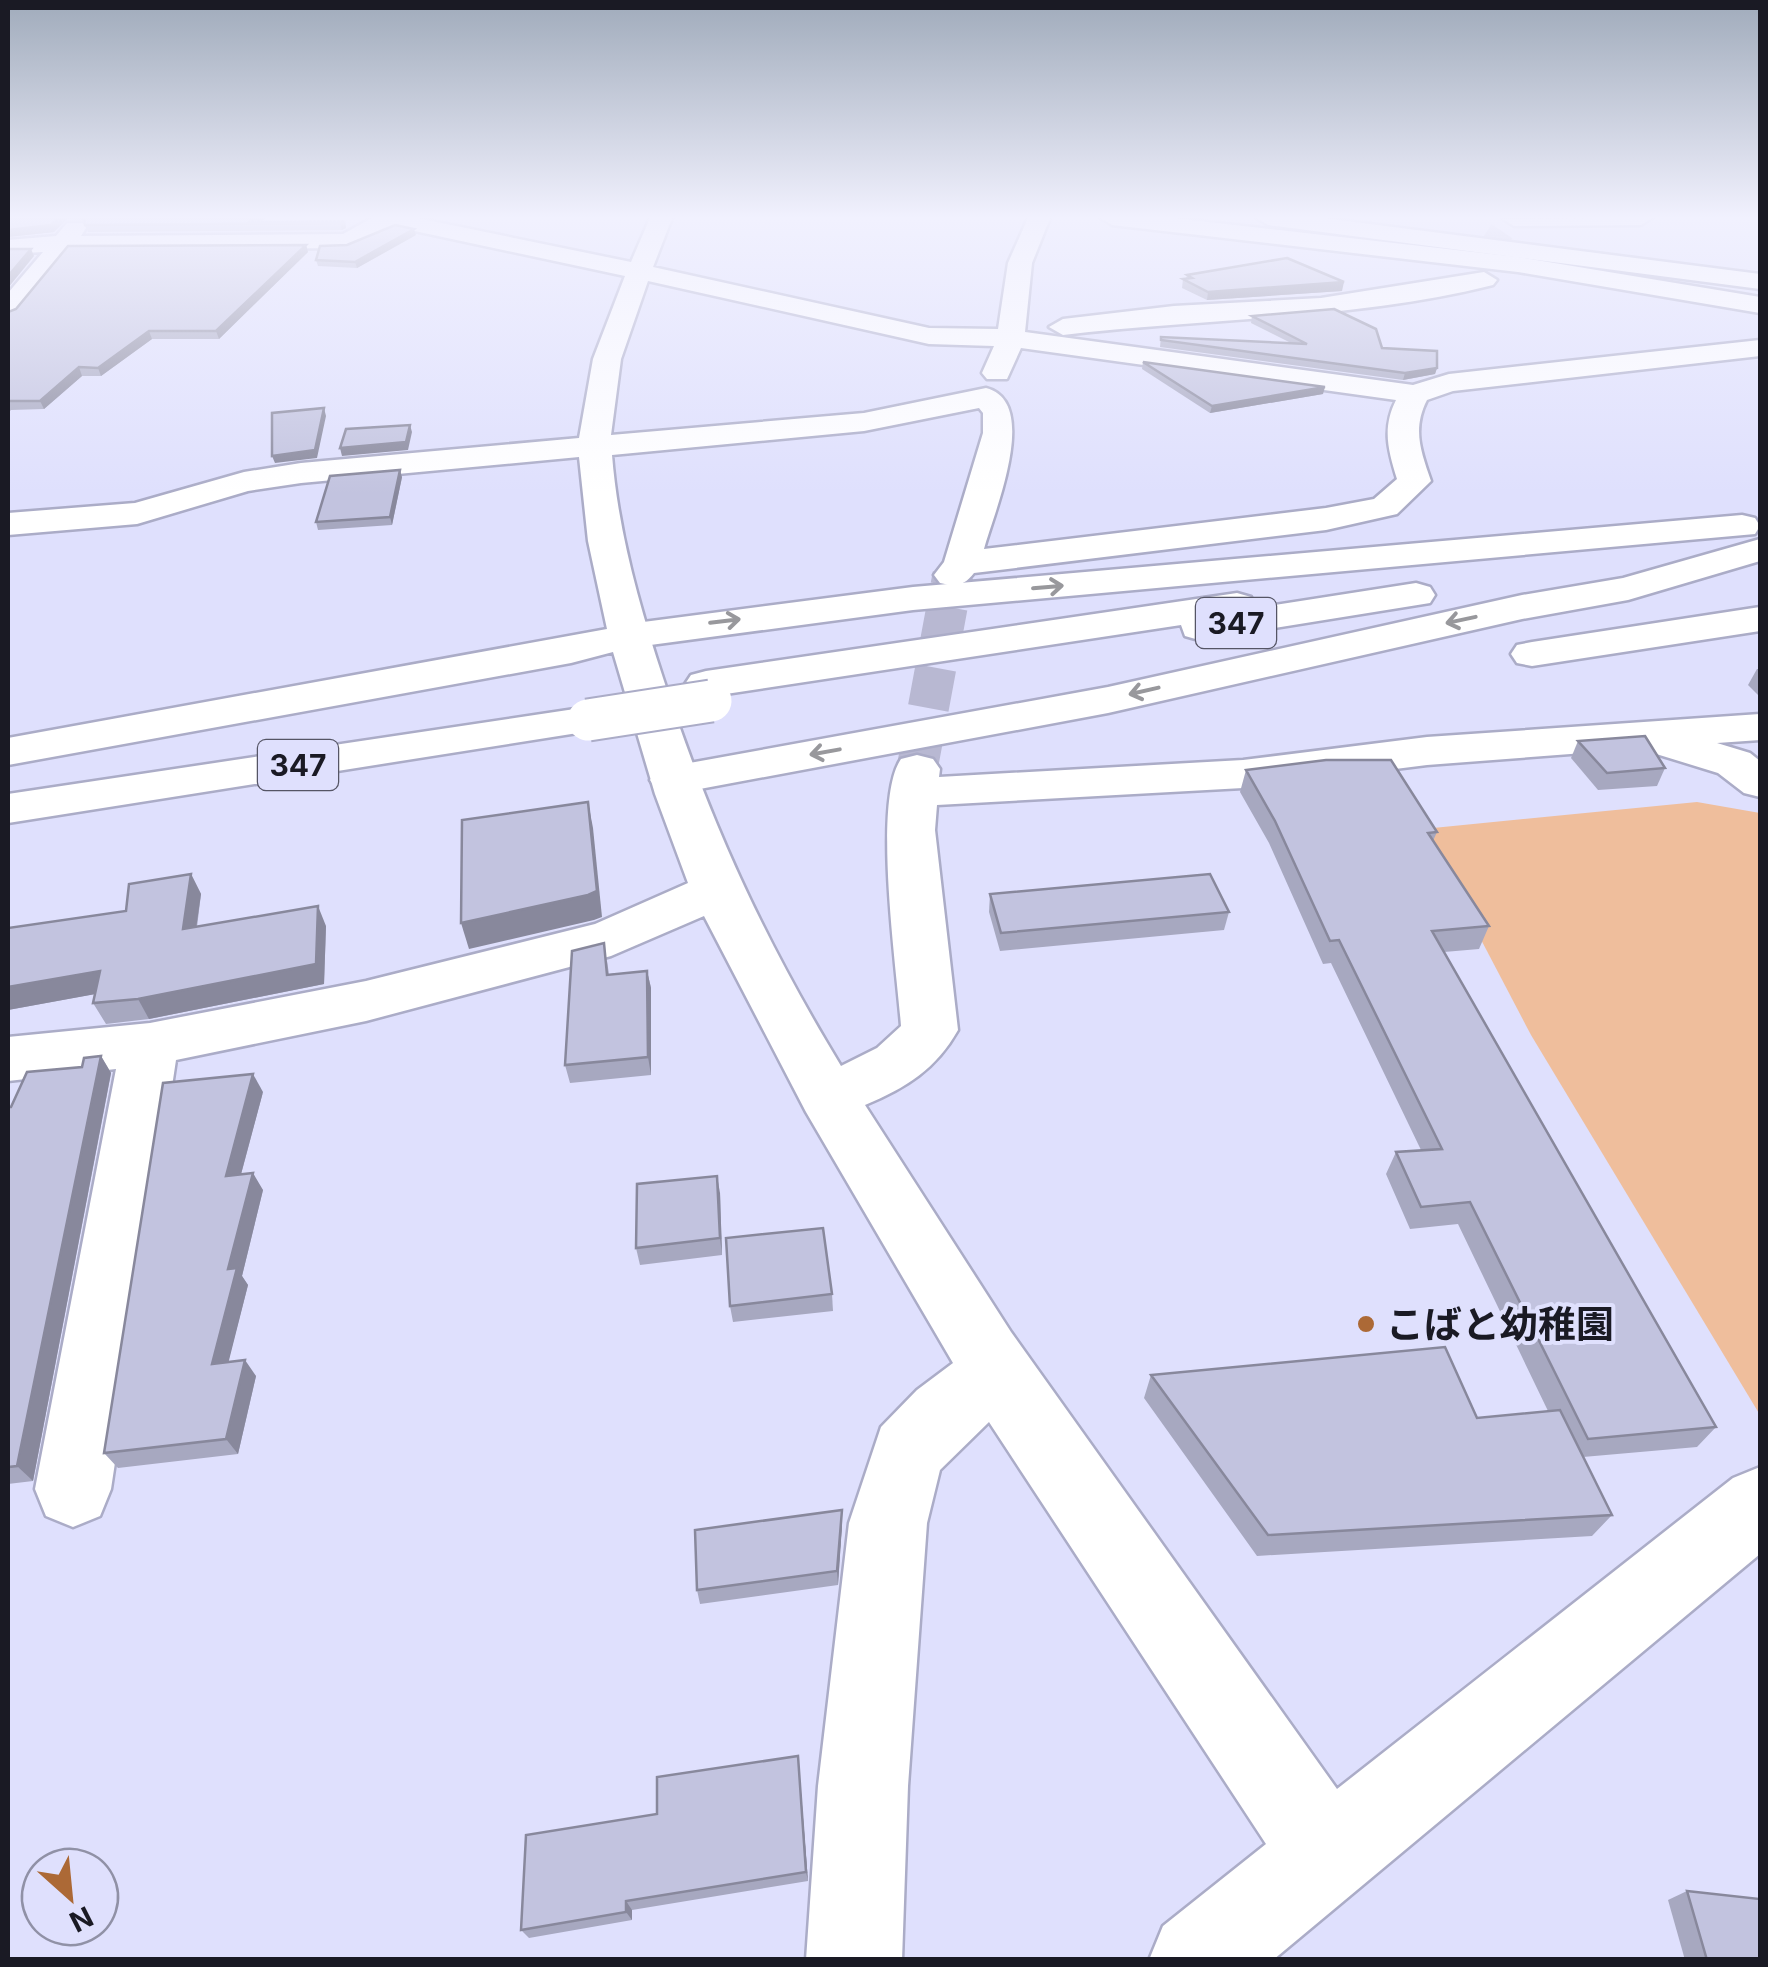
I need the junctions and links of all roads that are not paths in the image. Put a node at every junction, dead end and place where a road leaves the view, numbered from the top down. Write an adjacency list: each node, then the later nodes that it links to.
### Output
1 (625, 310): 9 (main road)
2 (813, 310): 5 (main road)
3 (1014, 310): 5 (main road)
4 (1259, 310): 5 (main road)
5 (1011, 338): 7 (main road); 8 (main road)
6 (1760, 348): 7 (main road)
7 (1415, 394): 8 (main road)
8 (986, 397): 9 (main road)
9 (594, 446): 10 (main road); 13 (main road)
10 (8, 524)
11 (1756, 536): 13 (main road, one-way to 11); 15 (main road, 347, bridge); 19 (main road, one-way to 19)
12 (1760, 619): 14 (main road)
13 (628, 636): 18 (main road); 19 (main road)
14 (1532, 654)
15 (586, 711): 21 (main road, 347); 22 (main road, 347)
16 (1760, 727): 17 (main road)
17 (1639, 734): 20 (main road); 26 (main road)
18 (8, 752)
19 (673, 780): 23 (main road)
20 (1760, 783)
21 (8, 784)
22 (8, 809)
23 (717, 890): 24 (main road); 26 (main road)
24 (150, 1044): 25 (main road); 28 (main road)
25 (8, 1059)
26 (828, 1096): 27 (main road)
27 (997, 1372): 30 (main road); 31 (main road)
28 (72, 1489)
29 (1760, 1505): 30 (main road)
30 (1327, 1854): 32 (main road)
31 (854, 1960)
32 (1197, 1960)

